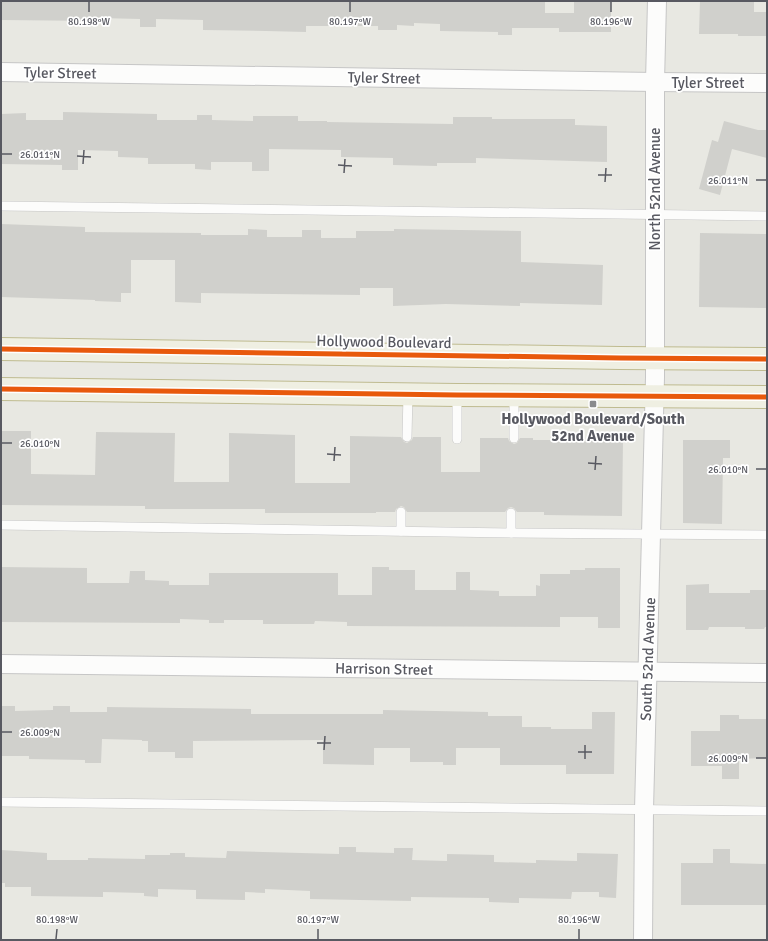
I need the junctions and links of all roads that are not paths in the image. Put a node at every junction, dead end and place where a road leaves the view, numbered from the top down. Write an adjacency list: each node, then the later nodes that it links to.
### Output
1 (657, 1): 3 (street, North 52nd Avenue)
2 (1, 72): 3 (street, Tyler Street)
3 (654, 82): 4 (street, Tyler Street); 6 (street, North 52nd Avenue)
4 (767, 83)
5 (1, 206): 6 (lane)
6 (655, 215): 7 (lane); 10 (street, North 52nd Avenue)
7 (767, 216)
8 (1, 349): 10 (highway, Hollywood Boulevard)
9 (767, 358): 10 (highway, Hollywood Boulevard)
10 (655, 377): 14 (highway, Hollywood Boulevard); 15 (highway, Hollywood Boulevard); 24 (street, South 52nd Avenue)
11 (1, 389): 12 (highway, Hollywood Boulevard)
12 (408, 394): 13 (highway, Hollywood Boulevard); 16 (lane)
13 (457, 395): 14 (highway, Hollywood Boulevard); 18 (lane)
14 (514, 395): 17 (lane)
15 (767, 397)
16 (407, 437)
17 (514, 438)
18 (457, 439)
19 (401, 512): 22 (lane)
20 (510, 512): 23 (lane)
21 (1, 525): 22 (lane)
22 (401, 531): 23 (lane)
23 (511, 533): 24 (lane)
24 (652, 534): 25 (lane); 27 (street, South 52nd Avenue)
25 (767, 535)
26 (1, 664): 27 (street, Harrison Street)
27 (648, 672): 28 (street, Harrison Street); 30 (street, South 52nd Avenue)
28 (767, 673)
29 (1, 802): 30 (lane)
30 (644, 810): 31 (lane); 32 (street, South 52nd Avenue)
31 (767, 811)
32 (643, 940)

